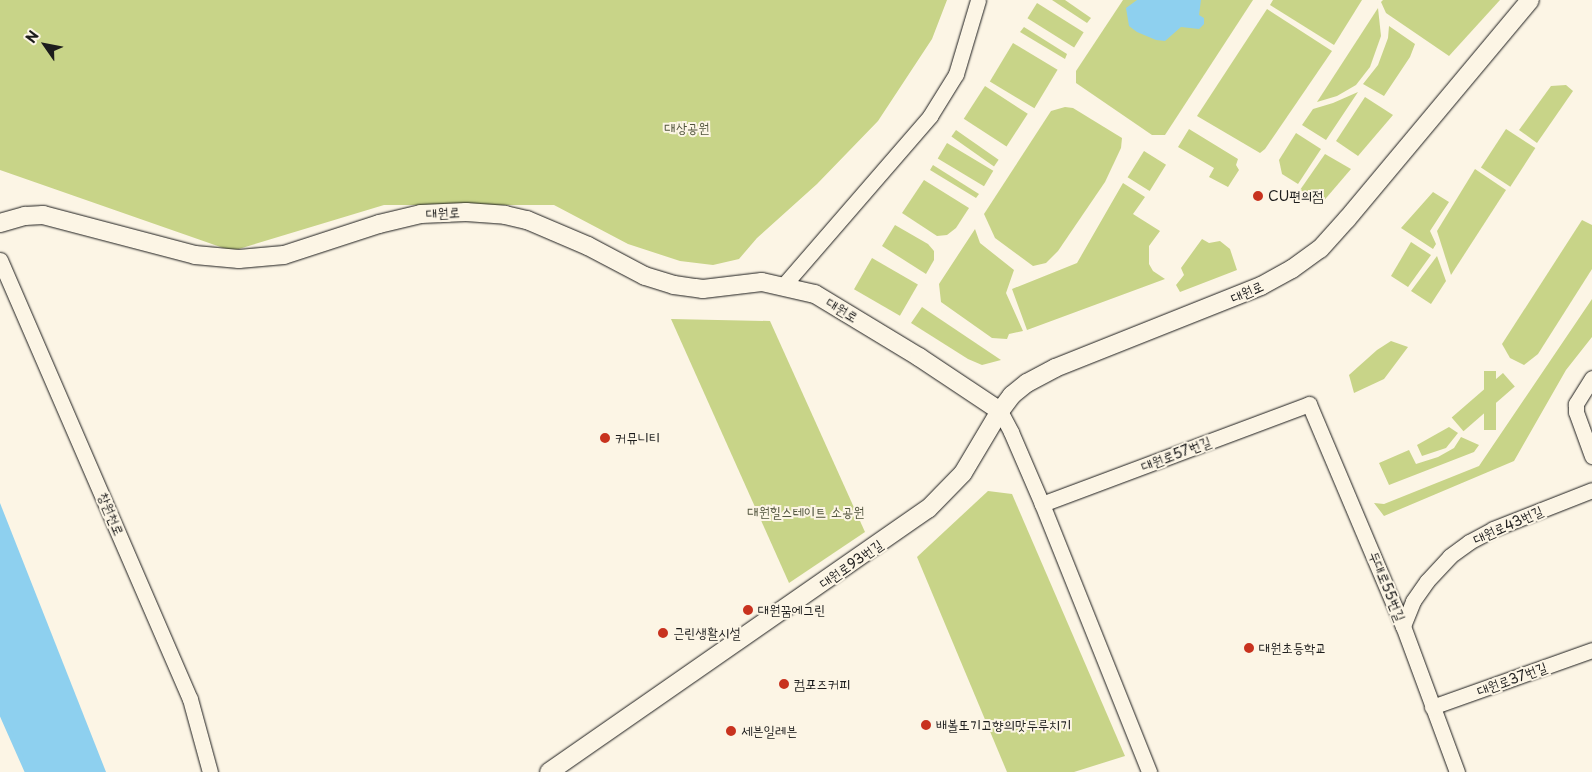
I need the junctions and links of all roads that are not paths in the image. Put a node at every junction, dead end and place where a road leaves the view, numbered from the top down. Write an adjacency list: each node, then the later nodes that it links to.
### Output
1 (978, 0): 5 (street)
2 (1530, 0): 8 (street, 대원로)
3 (0, 223): 5 (street, 대원로)
4 (0, 260): 15 (street, 창원천로)
5 (783, 286): 8 (street, 대원로)
6 (1592, 378): 9 (street)
7 (1309, 404): 11 (street, 대원로57번길); 12 (street, 두대로55번길)
8 (1000, 411): 11 (street); 16 (street, 대원로93번길)
9 (1592, 456)
10 (1592, 490): 12 (street, 대원로43번길)
11 (1042, 504): 17 (street)
12 (1403, 626): 14 (street, 두대로55번길)
13 (1592, 650): 14 (street, 대원로37번길)
14 (1432, 707): 18 (street, 두대로55번길)
15 (210, 772)
16 (549, 772)
17 (1149, 772)
18 (1457, 772)

